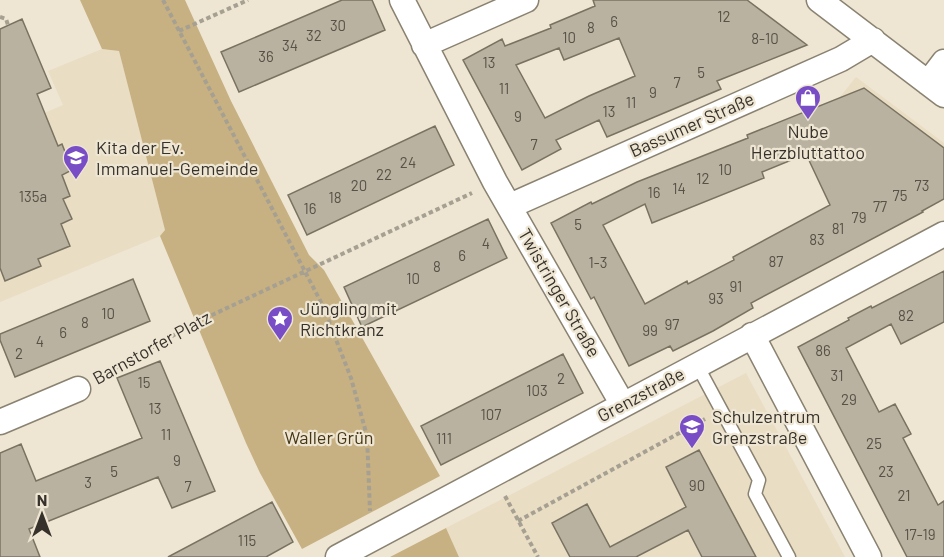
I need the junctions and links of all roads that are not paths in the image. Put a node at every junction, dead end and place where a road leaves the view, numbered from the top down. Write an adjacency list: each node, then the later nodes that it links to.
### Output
1 (402, 0): 5 (street, Twistringer Straße)
2 (526, 0): 5 (street)
3 (819, 0): 4 (street)
4 (873, 40): 7 (street); 8 (street, Bassumer Straße)
5 (424, 45): 8 (street, Twistringer Straße)
6 (944, 62): 7 (street)
7 (936, 88)
8 (510, 206): 13 (street, Twistringer Straße)
9 (944, 234): 10 (street, Grenzstraße)
10 (752, 335): 11 (street, Grenzstraße); 17 (street)
11 (697, 365): 13 (street, Grenzstraße); 16 (lane)
12 (78, 389): 14 (street, Barnstorfer Platz)
13 (623, 405): 15 (street, Grenzstraße)
14 (0, 422)
15 (338, 557)
16 (789, 557)
17 (869, 557)

